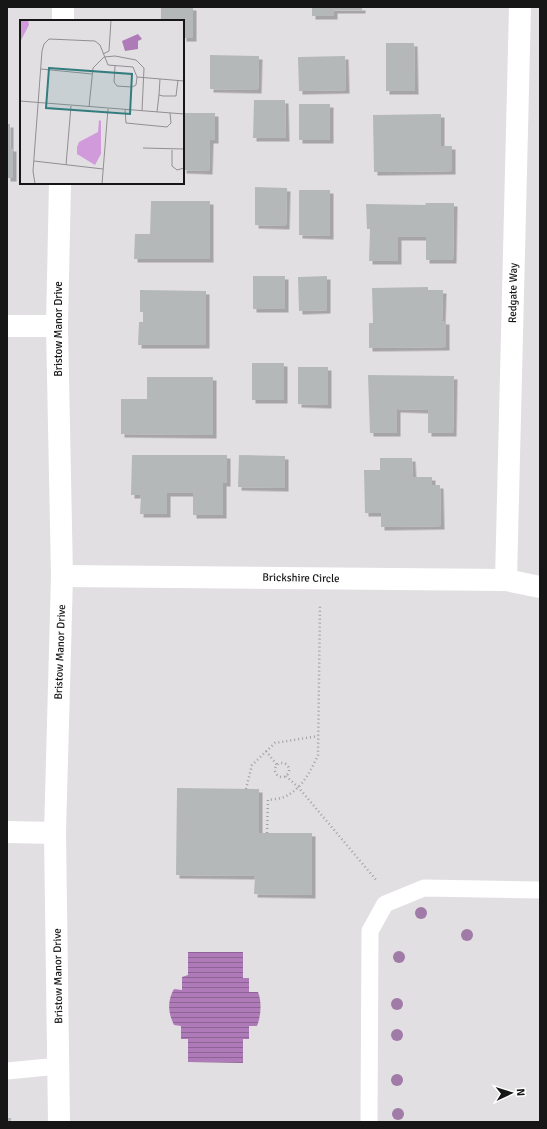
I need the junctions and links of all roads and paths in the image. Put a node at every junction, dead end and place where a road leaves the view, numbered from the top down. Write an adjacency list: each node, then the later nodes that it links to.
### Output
1 (63, 7): 3 (street)
2 (520, 7): 9 (street, Redgate Way)
3 (63, 20)
4 (60, 184): 6 (street, Bristow Manor Drive)
5 (7, 326): 6 (street)
6 (57, 326): 7 (street, Bristow Manor Drive)
7 (62, 576): 8 (street, Brickshire Circle); 18 (street, Bristow Manor Drive)
8 (321, 579): 9 (street, Brickshire Circle); 11 (path)
9 (506, 580): 10 (street, Brickshire Circle)
10 (540, 587)
11 (318, 736): 12 (path); 15 (path)
12 (266, 751): 13 (path); 16 (path)
13 (277, 765): 14 (path); 14 (path)
14 (286, 776): 15 (path)
15 (298, 787): 19 (path); 21 (path)
16 (246, 789)
17 (7, 832): 18 (street)
18 (55, 833): 22 (street, Bristow Manor Drive)
19 (267, 833)
20 (540, 890): 21 (lane)
21 (392, 901): 25 (lane)
22 (59, 1066): 23 (lane); 24 (street, Bristow Manor Drive)
23 (7, 1071)
24 (59, 1122)
25 (369, 1122)

